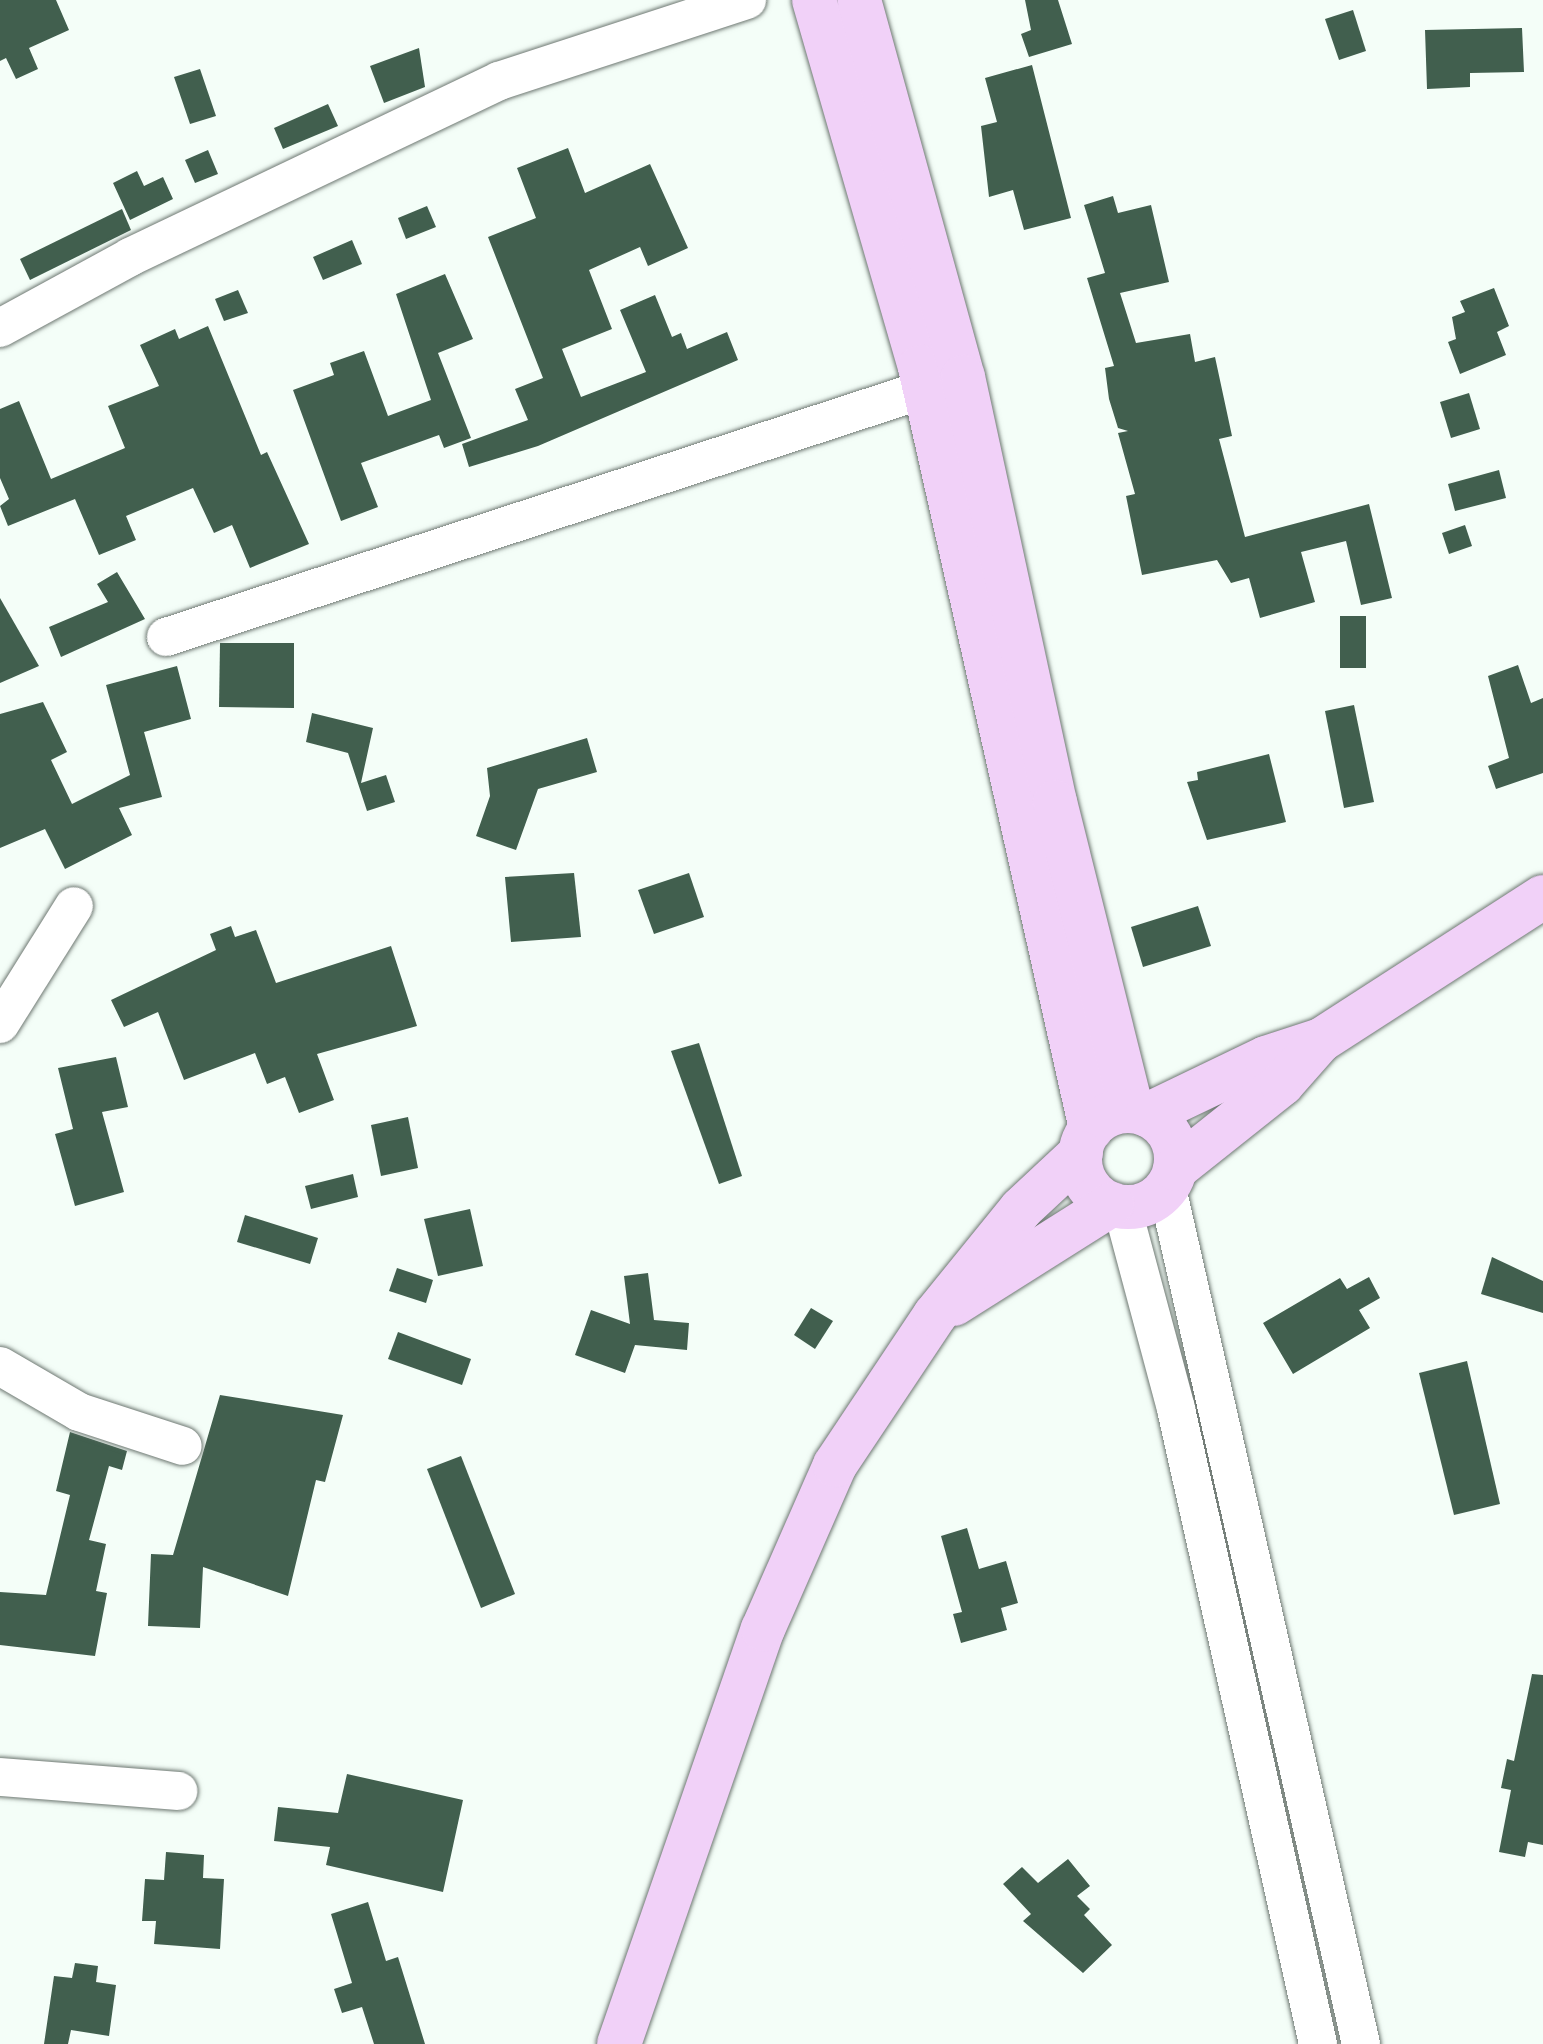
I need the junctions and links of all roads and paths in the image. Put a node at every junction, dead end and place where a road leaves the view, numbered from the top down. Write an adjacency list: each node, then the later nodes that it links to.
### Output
1 (747, 0): 4 (street)
2 (814, 0): 5 (main road)
3 (859, 0): 11 (main road)
4 (0, 328)
5 (925, 389): 6 (street); 12 (main road)
6 (166, 637)
7 (1543, 897): 10 (main road)
8 (74, 906): 9 (street)
9 (0, 1024)
10 (1321, 1040): 11 (main road); 13 (main road)
11 (1140, 1113): 12 (main road); 13 (main road)
12 (1086, 1141): 14 (main road); 15 (main road)
13 (1171, 1178): 14 (main road); 22 (street)
14 (1117, 1206): 15 (main road); 21 (street)
15 (935, 1315): 20 (main road)
16 (0, 1366): 17 (street)
17 (183, 1446)
18 (0, 1777): 19 (street)
19 (178, 1791)
20 (619, 2044)
21 (1318, 2044)
22 (1361, 2044)

